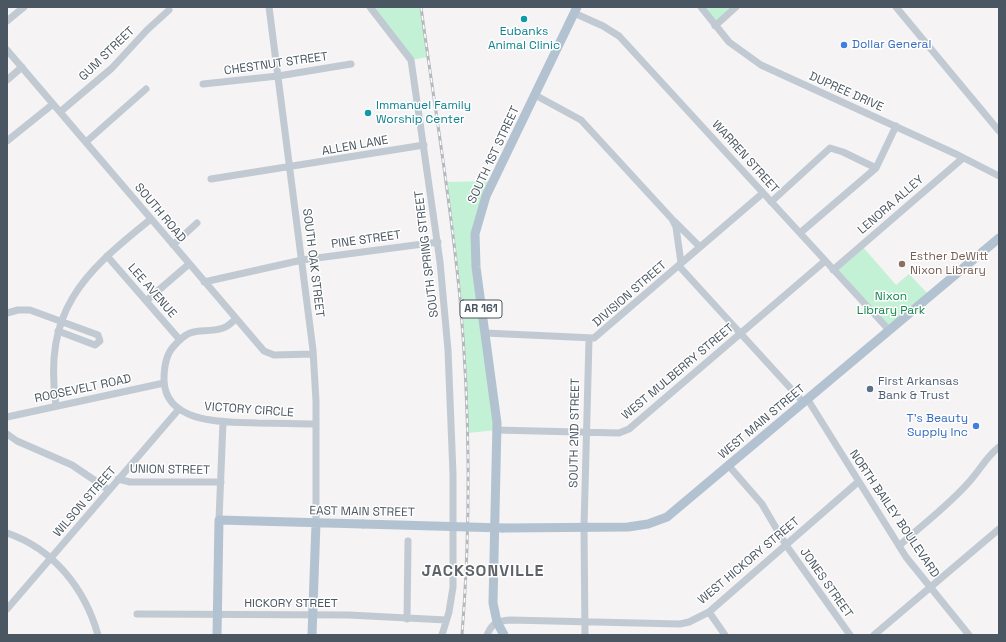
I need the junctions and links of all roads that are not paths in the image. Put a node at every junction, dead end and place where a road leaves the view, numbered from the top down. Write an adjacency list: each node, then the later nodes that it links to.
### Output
1 (24, 7): 9 (street)
2 (269, 7): 14 (street, SOUTH OAK STREET)
3 (370, 7): 25 (street, SOUTH SPRING STREET)
4 (700, 7): 10 (street, DUPREE DRIVE)
5 (736, 7): 10 (street)
6 (896, 7): 22 (street)
7 (169, 10): 20 (street, GUM STREET)
8 (576, 10): 18 (main road, SOUTH 1ST STREET / AR 161); 31 (street, WARREN STREET)
9 (7, 21)
10 (715, 26): 21 (street, DUPREE DRIVE)
11 (7, 50): 13 (street, SOUTH ROAD)
12 (351, 64): 14 (street, CHESTNUT STREET)
13 (22, 68): 15 (street); 19 (street, SOUTH ROAD)
14 (278, 76): 16 (street, CHESTNUT STREET); 27 (street, SOUTH OAK STREET)
15 (7, 80)
16 (203, 84)
17 (146, 89): 24 (street)
18 (535, 95): 34 (street); 54 (main road, SOUTH 1ST STREET / AR 161)
19 (53, 104): 20 (street, SOUTH ROAD); 23 (street)
20 (60, 112): 24 (street, SOUTH ROAD)
21 (896, 126): 26 (street, DUPREE DRIVE); 28 (street)
22 (999, 131)
23 (7, 141)
24 (86, 142): 33 (street, SOUTH ROAD)
25 (424, 145): 27 (street, ALLEN LANE); 38 (street, SOUTH SPRING STREET)
26 (963, 158): 29 (street, DUPREE DRIVE); 46 (street, LENORA ALLEY)
27 (290, 168): 30 (street, ALLEN LANE); 42 (street, SOUTH OAK STREET)
28 (876, 168): 32 (street); 36 (street)
29 (999, 176)
30 (211, 179)
31 (763, 193): 32 (street, WARREN STREET); 40 (street, DIVISION STREET)
32 (770, 202): 36 (street, WARREN STREET)
33 (151, 219): 39 (street, SOUTH ROAD); 41 (street)
34 (672, 219): 40 (street); 45 (street)
35 (197, 223): 39 (street)
36 (800, 233): 43 (street, WARREN STREET)
37 (999, 238): 52 (main road, WEST MAIN STREET)
38 (438, 242): 42 (street, PINE STREET); 92 (street, SOUTH SPRING STREET)
39 (173, 245): 44 (street, SOUTH ROAD)
40 (700, 247): 45 (street, DIVISION STREET)
41 (107, 256): 48 (street, LEE AVENUE); 51 (street)
42 (302, 260): 47 (street, PINE STREET); 58 (street, SOUTH OAK STREET)
43 (825, 261): 46 (street, WARREN STREET); 55 (street, WEST MULBERRY STREET)
44 (189, 264): 47 (street, SOUTH ROAD); 48 (street)
45 (680, 265): 55 (street, NORTH BAILEY BOULEVARD); 56 (street, DIVISION STREET)
46 (833, 270): 52 (street, WARREN STREET)
47 (204, 282): 50 (street, SOUTH ROAD)
48 (146, 301): 57 (street, LEE AVENUE)
49 (7, 313): 51 (street)
50 (236, 319): 57 (street); 58 (street, SOUTH ROAD)
51 (62, 323): 53 (street); 53 (street)
52 (889, 330): 60 (main road, WEST MAIN STREET)
53 (58, 331): 61 (street)
54 (485, 333): 56 (street, DIVISION STREET); 66 (main road, SOUTH 1ST STREET / AR 161)
55 (741, 333): 60 (street, NORTH BAILEY BOULEVARD); 67 (street, WEST MULBERRY STREET)
56 (589, 339): 67 (street, SOUTH 2ND STREET)
57 (180, 340): 59 (street)
58 (313, 354): 65 (street, SOUTH OAK STREET)
59 (164, 383): 61 (street, ROOSEVELT ROAD); 62 (street, VICTORY CIRCLE)
60 (806, 401): 70 (main road, WEST MAIN STREET); 73 (street, NORTH BAILEY BOULEVARD)
61 (56, 406): 63 (street, ROOSEVELT ROAD)
62 (179, 408): 64 (street, VICTORY CIRCLE); 71 (street, WILSON STREET)
63 (7, 418)
64 (223, 422): 65 (street, VICTORY CIRCLE); 72 (street)
65 (316, 424): 76 (street, SOUTH OAK STREET)
66 (496, 430): 67 (street, WEST MULBERRY STREET); 93 (main road, SOUTH 1ST STREET / AR 161)
67 (586, 432): 77 (street, SOUTH 2ND STREET)
68 (7, 434): 74 (street)
69 (999, 447): 83 (street)
70 (730, 466): 77 (main road, WEST MAIN STREET); 82 (street, JONES STREET)
71 (118, 480): 72 (street, UNION STREET); 74 (street, WILSON STREET)
72 (221, 482): 75 (street)
73 (858, 482): 82 (street, WEST HICKORY STREET); 83 (street, NORTH BAILEY BOULEVARD)
74 (109, 490): 84 (street, WILSON STREET)
75 (219, 520): 76 (main road, EAST MAIN STREET); 90 (main road)
76 (316, 523): 78 (main road, EAST MAIN STREET, bridge); 89 (main road)
77 (584, 527): 78 (main road, WEST MAIN STREET); 94 (street, SOUTH 2ND STREET)
78 (503, 528)
79 (999, 529): 85 (street)
80 (7, 533): 84 (street)
81 (408, 541): 91 (street)
82 (786, 545): 87 (street, WEST HICKORY STREET); 103 (street, JONES STREET)
83 (899, 546): 85 (street, NORTH BAILEY BOULEVARD)
84 (51, 558): 86 (street, WILSON STREET); 95 (street)
85 (930, 588): 104 (street); 105 (street, NORTH BAILEY BOULEVARD)
86 (7, 609)
87 (709, 612): 94 (street, WEST HICKORY STREET); 102 (street)
88 (137, 614): 90 (street, HICKORY STREET)
89 (313, 615): 90 (street, HICKORY STREET); 91 (street, HICKORY STREET); 97 (main road)
90 (218, 616): 96 (main road)
91 (407, 619): 92 (street, HICKORY STREET)
92 (446, 620): 98 (street, SOUTH SPRING STREET)
93 (497, 622): 94 (street, WEST HICKORY STREET); 99 (street); 100 (main road, AR 161)
94 (585, 623): 101 (street, SOUTH 2ND STREET)
95 (98, 635)
96 (217, 635)
97 (312, 635)
98 (442, 635)
99 (487, 635)
100 (504, 635)
101 (585, 635)
102 (726, 635)
103 (850, 635)
104 (874, 635)
105 (969, 635)

